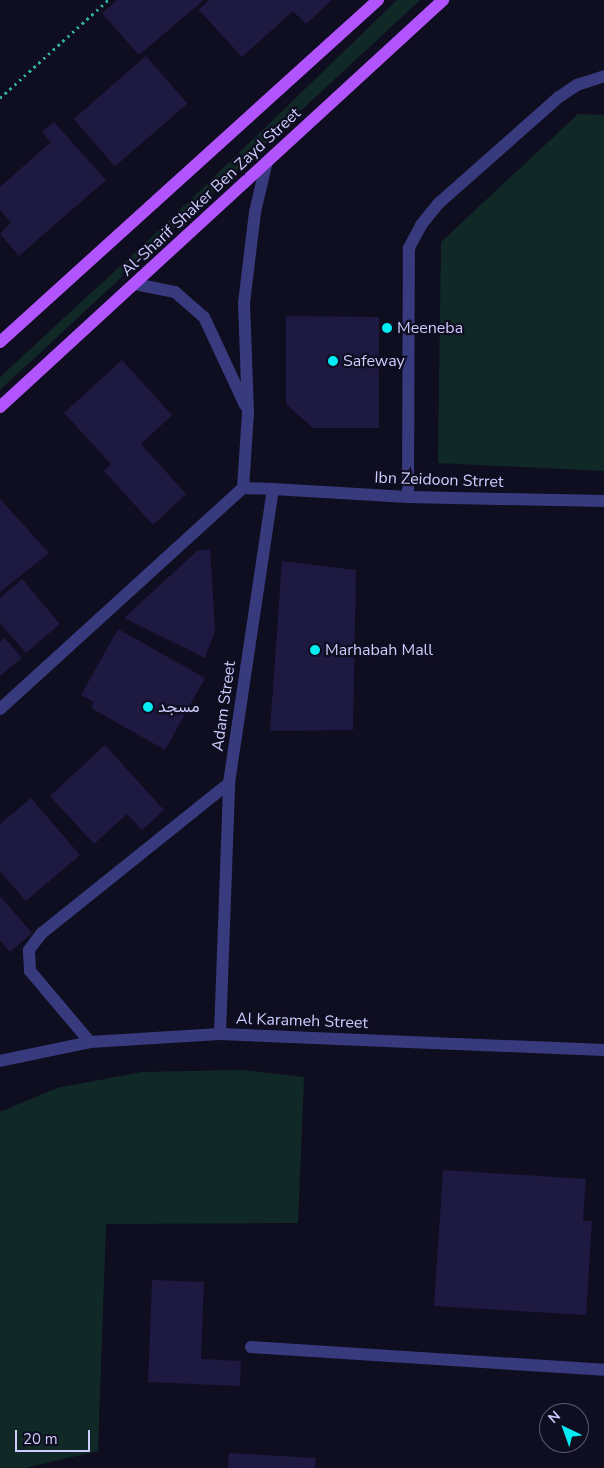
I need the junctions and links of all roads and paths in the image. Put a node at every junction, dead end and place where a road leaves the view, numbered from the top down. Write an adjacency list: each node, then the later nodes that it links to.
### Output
1 (108, 0): 5 (path)
2 (378, 0): 8 (main road, Al-Sharif Shaker Ben Zayd Street)
3 (443, 0): 6 (main road, Al-Sharif Shaker Ben Zayd Street)
4 (604, 76): 13 (street)
5 (0, 98)
6 (266, 165): 7 (main road, Al-Sharif Shaker Ben Zayd Street); 10 (street)
7 (135, 284): 9 (main road, Al-Sharif Shaker Ben Zayd Street); 10 (street)
8 (0, 342)
9 (0, 407)
10 (248, 412): 11 (street)
11 (243, 488): 12 (street); 15 (street)
12 (273, 489): 13 (street, Ibn Zeidoon Strret); 16 (street, Adam Street)
13 (408, 497): 14 (street, Ibn Zeidoon Strret)
14 (604, 501)
15 (0, 709)
16 (229, 783): 17 (street, Adam Street); 18 (street)
17 (220, 1034): 18 (street, Al Karameh Street); 19 (street, Al Karameh Street)
18 (90, 1042): 20 (street, Al Karameh Street)
19 (604, 1050)
20 (0, 1061)
21 (251, 1347): 22 (street)
22 (604, 1370)

